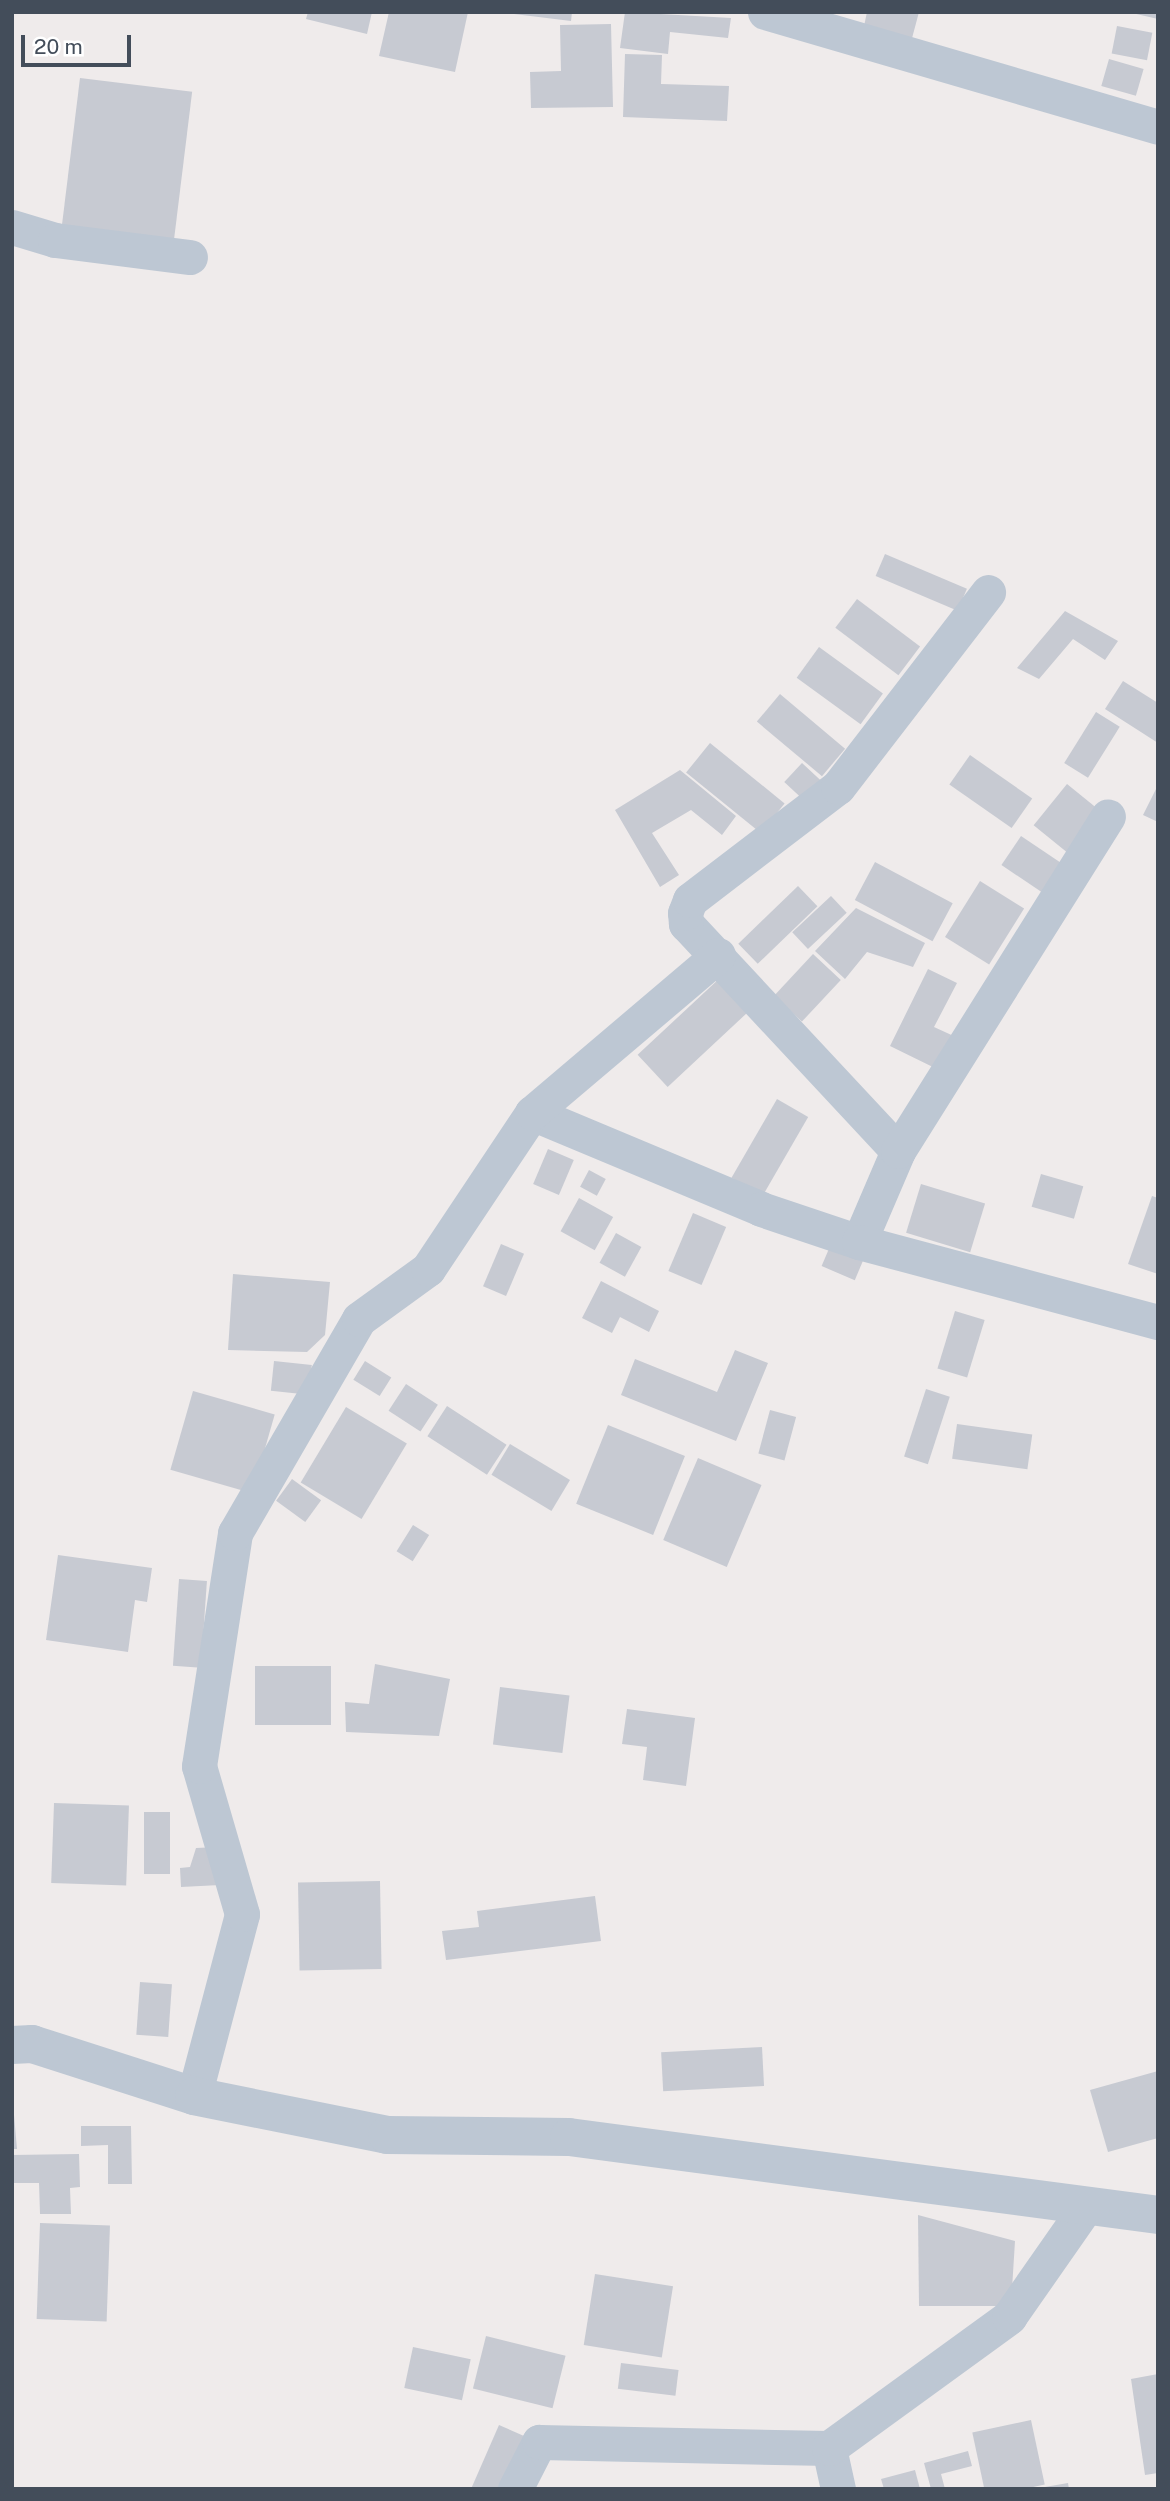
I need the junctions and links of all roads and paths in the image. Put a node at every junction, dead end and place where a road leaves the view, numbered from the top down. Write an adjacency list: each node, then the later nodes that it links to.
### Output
1 (765, 12): 2 (street)
2 (1158, 127)
3 (12, 227): 4 (street)
4 (190, 257)
5 (988, 592): 7 (street)
6 (1108, 816): 9 (street)
7 (718, 955): 8 (street); 9 (street)
8 (532, 1113): 10 (street); 13 (street)
9 (898, 1151): 10 (street)
10 (859, 1242): 11 (street)
11 (1158, 1322)
12 (12, 2045): 13 (street)
13 (194, 2096): 14 (street)
14 (1087, 2205): 15 (street); 16 (street)
15 (1158, 2215)
16 (829, 2448): 17 (street); 18 (street)
17 (515, 2489)
18 (838, 2489)

